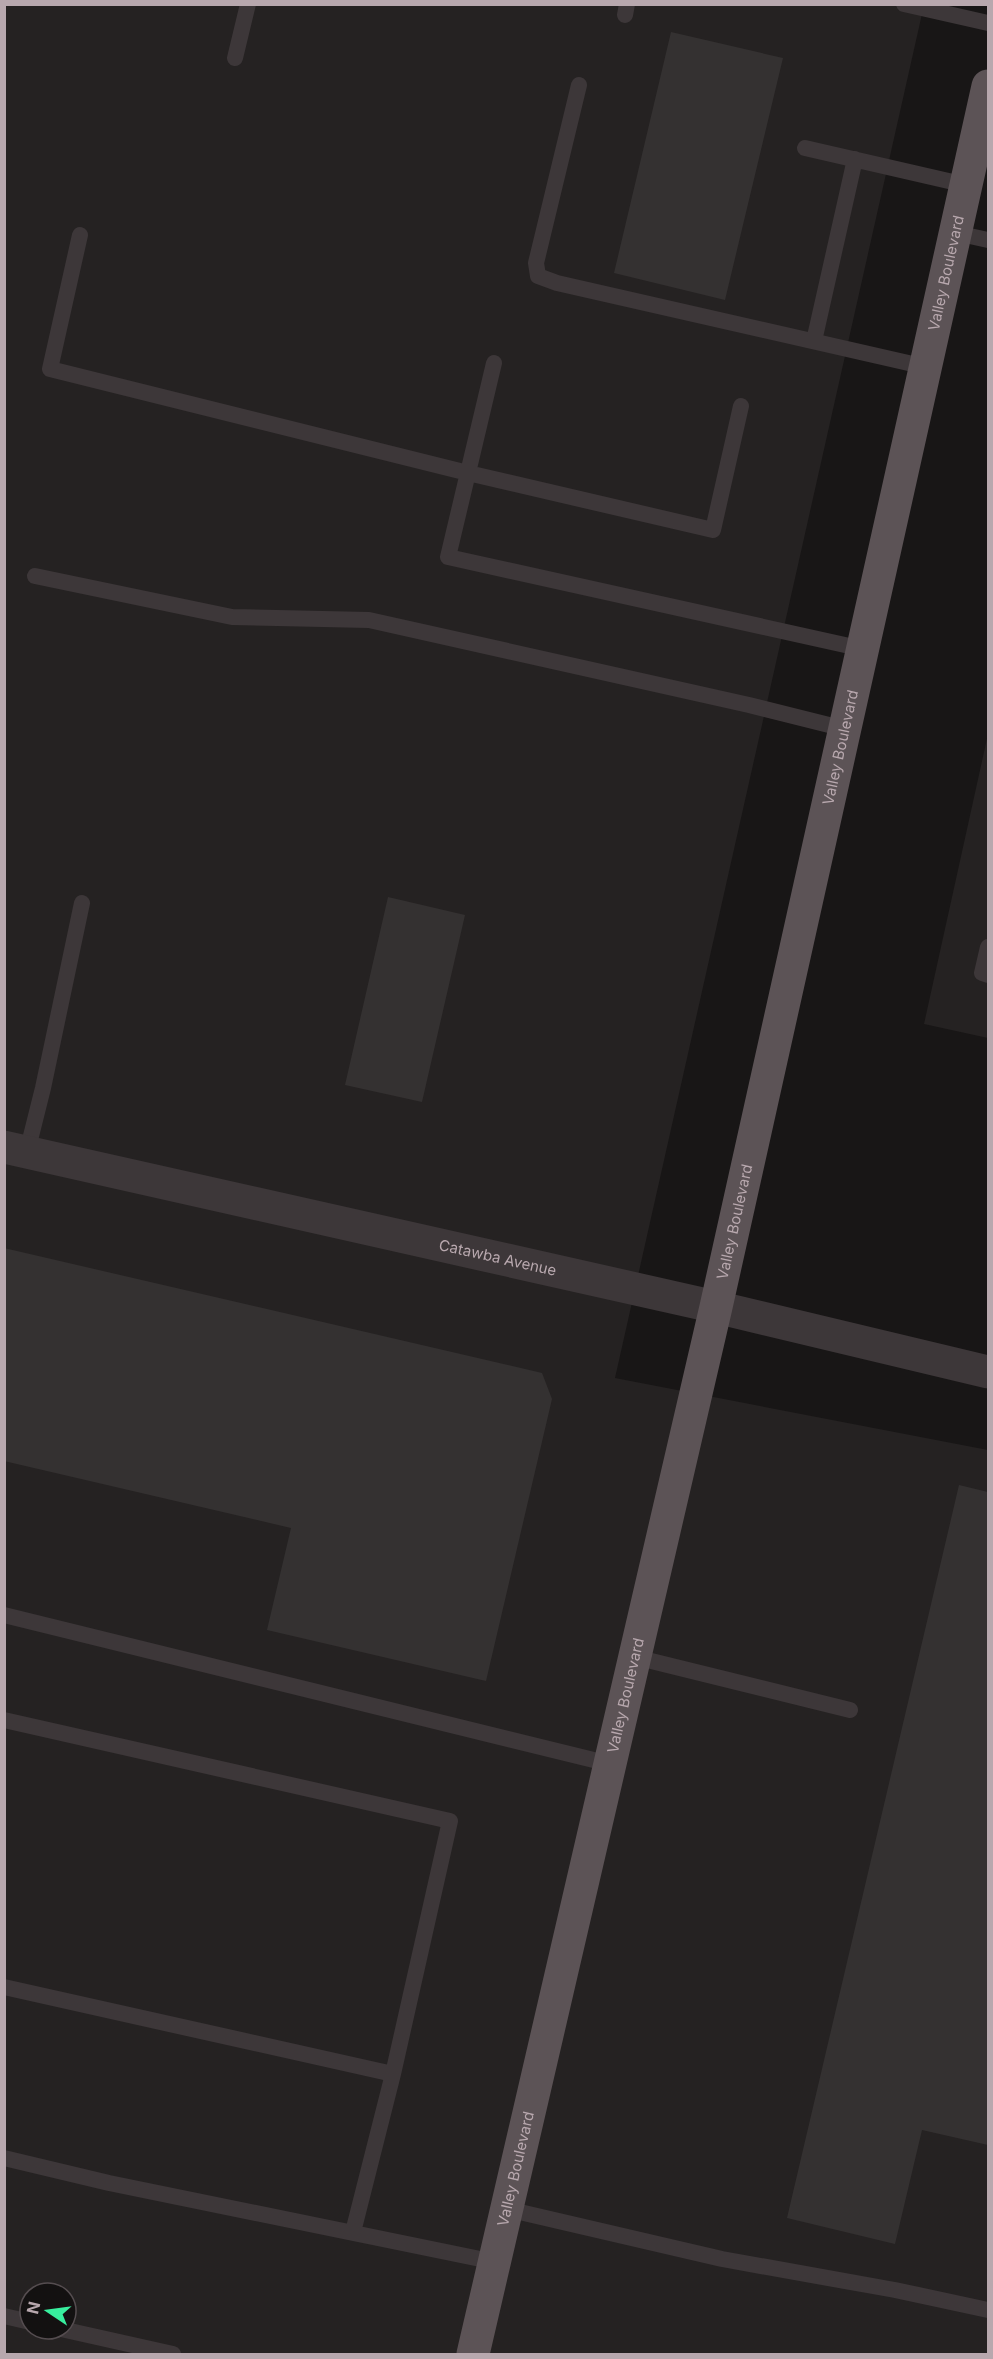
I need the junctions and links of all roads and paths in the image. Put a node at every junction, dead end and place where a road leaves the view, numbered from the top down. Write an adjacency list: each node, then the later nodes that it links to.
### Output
1 (248, 4): 4 (lane)
2 (904, 4): 3 (lane)
3 (988, 23)
4 (235, 58)
5 (579, 85): 13 (lane)
6 (988, 86): 9 (main road, Valley Boulevard)
7 (805, 148): 8 (lane)
8 (855, 159): 9 (lane); 13 (lane)
9 (966, 185): 10 (main road, Valley Boulevard)
10 (956, 233): 12 (lane); 15 (main road, Valley Boulevard)
11 (80, 235): 17 (lane)
12 (988, 240)
13 (814, 341): 15 (lane)
14 (494, 363): 17 (lane)
15 (926, 366): 19 (main road, Valley Boulevard)
16 (741, 406): 17 (lane)
17 (468, 473): 19 (lane)
18 (35, 576): 20 (lane)
19 (863, 649): 20 (main road, Valley Boulevard)
20 (845, 729): 25 (main road, Valley Boulevard)
21 (82, 903): 24 (lane)
22 (988, 947): 23 (lane)
23 (988, 975)
24 (16, 1150): 25 (street, Catawba Avenue)
25 (716, 1307): 26 (street, Catawba Avenue); 28 (main road, Valley Boulevard)
26 (988, 1372)
27 (4, 1615): 31 (lane)
28 (635, 1657): 29 (lane); 31 (main road, Valley Boulevard)
29 (850, 1710)
30 (4, 1720): 33 (lane)
31 (610, 1764): 35 (main road, Valley Boulevard)
32 (4, 1987): 33 (lane)
33 (393, 2074): 36 (lane)
34 (4, 2158): 36 (lane)
35 (507, 2209): 37 (main road, Valley Boulevard); 38 (lane)
36 (353, 2232): 37 (lane)
37 (495, 2262): 41 (main road, Valley Boulevard)
38 (988, 2310)
39 (78, 2333): 40 (lane)
40 (173, 2355)
41 (473, 2355)

